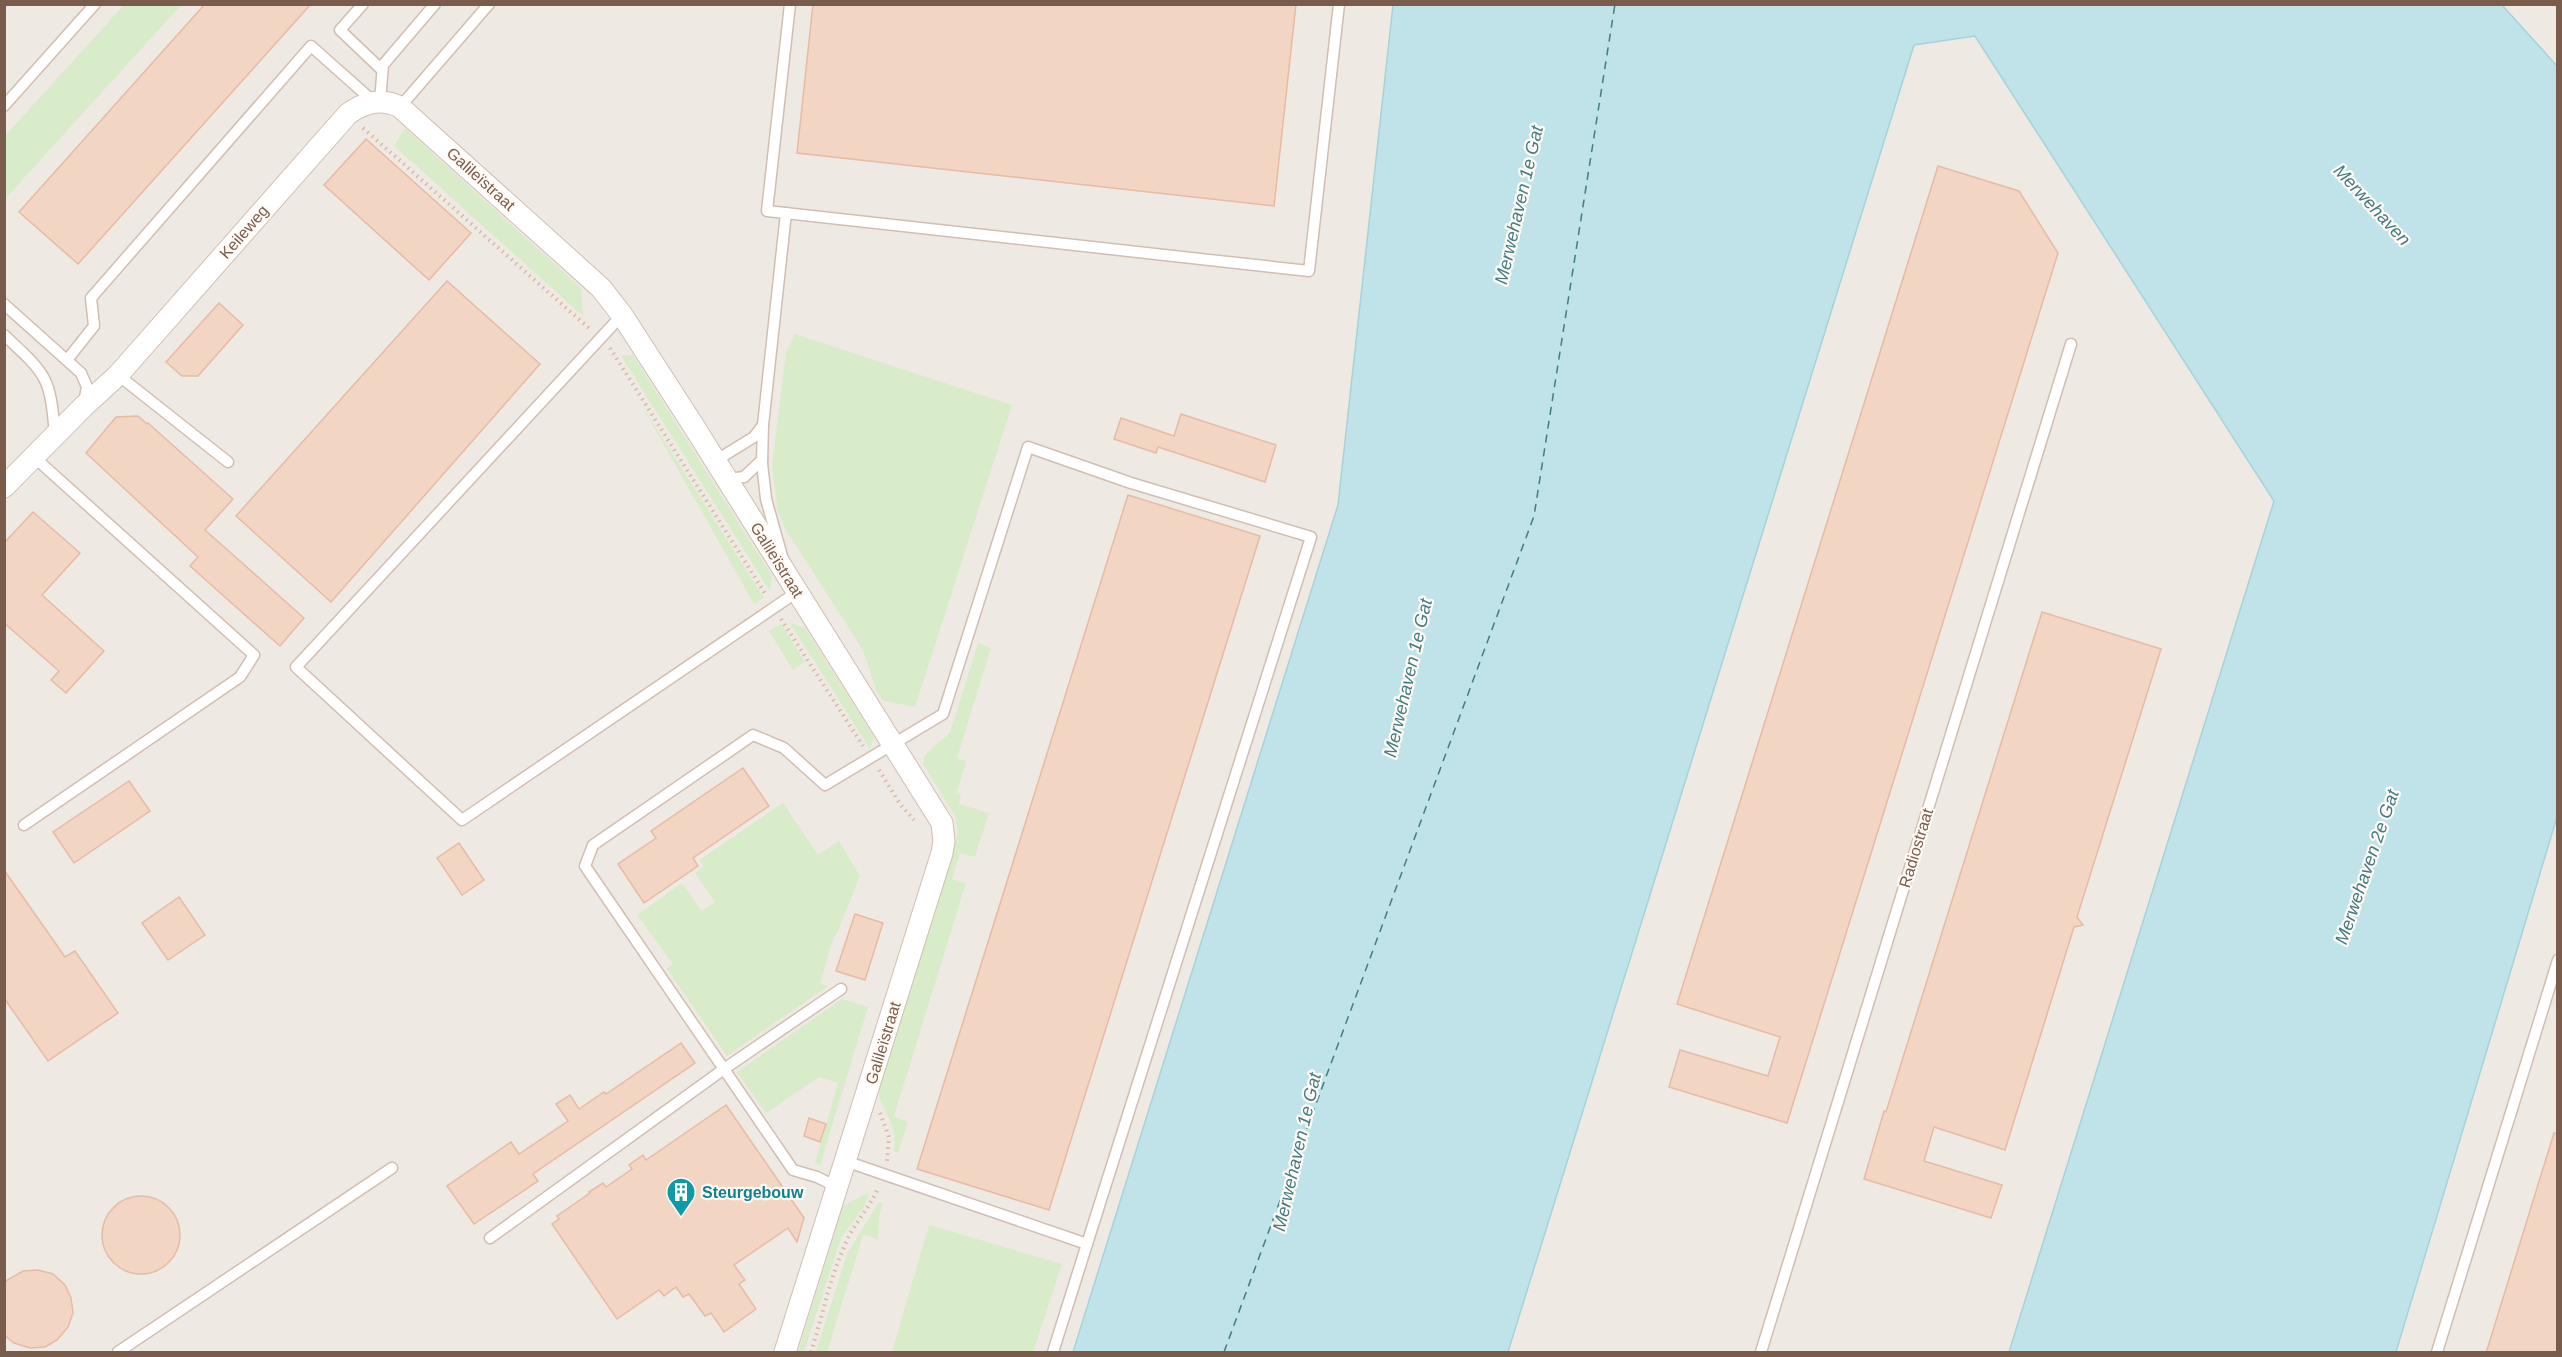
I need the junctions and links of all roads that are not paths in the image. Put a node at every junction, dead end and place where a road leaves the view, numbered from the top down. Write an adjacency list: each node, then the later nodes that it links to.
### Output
1 (96, 4): 9 (lane)
2 (363, 4): 7 (lane)
3 (435, 4): 7 (lane)
4 (489, 4): 10 (lane)
5 (790, 4): 11 (lane)
6 (1340, 4): 11 (lane)
7 (381, 70): 8 (lane)
8 (377, 102): 10 (street); 16 (lane); 17 (street, Keileweg)
9 (4, 106)
10 (400, 106): 13 (street, Galileïstraat)
11 (786, 213): 19 (lane)
12 (4, 304): 16 (lane)
13 (622, 315): 23 (street, Galileïstraat); 28 (lane)
14 (4, 335): 20 (lane)
15 (2071, 344): 42 (lane, Radiostraat)
16 (67, 360): 18 (lane)
17 (118, 375): 18 (street, Keileweg); 24 (lane)
18 (83, 406): 20 (street, Keileweg)
19 (763, 425): 22 (lane); 23 (lane)
20 (55, 435): 21 (street, Keileweg)
21 (34, 456): 26 (street, Keileweg); 30 (lane)
22 (762, 460): 25 (lane); 27 (lane)
23 (715, 461): 25 (street, Galileïstraat)
24 (228, 462)
25 (726, 479): 27 (street, Galileïstraat)
26 (4, 487)
27 (786, 573): 28 (street, Galileïstraat)
28 (797, 592): 29 (street, Galileïstraat)
29 (894, 744): 33 (lane); 34 (street, Galileïstraat); 38 (lane)
30 (24, 825)
31 (2558, 960): 43 (lane)
32 (841, 989): 33 (lane)
33 (724, 1069): 36 (lane); 37 (lane)
34 (845, 1161): 36 (street, Galileïstraat); 38 (lane)
35 (392, 1168): 39 (lane)
36 (837, 1187): 40 (street, Galileïstraat)
37 (490, 1238)
38 (1087, 1244): 41 (lane)
39 (118, 1353)
40 (785, 1353)
41 (1053, 1353)
42 (1761, 1353)
43 (2437, 1353)

